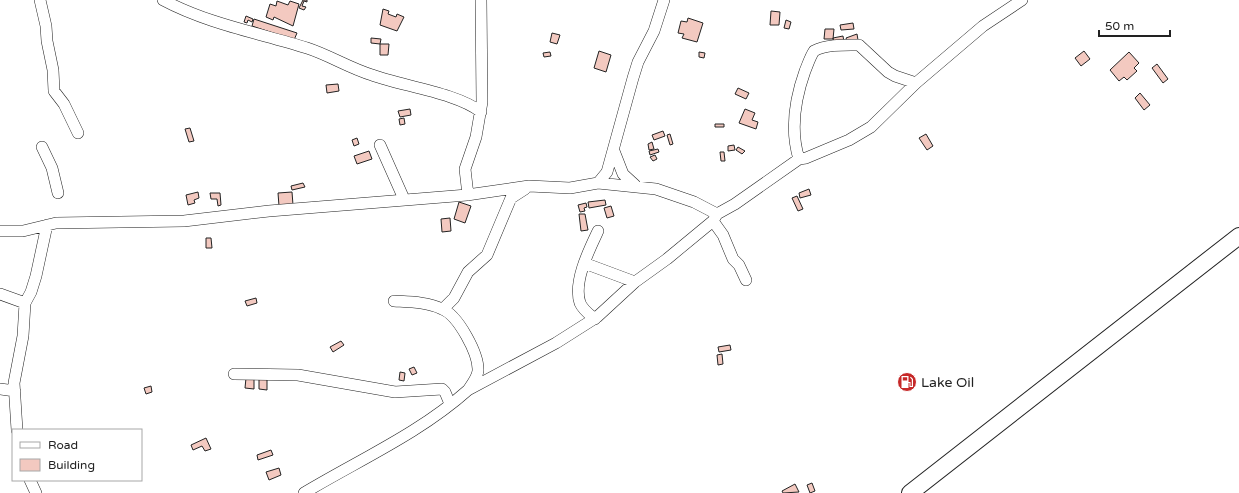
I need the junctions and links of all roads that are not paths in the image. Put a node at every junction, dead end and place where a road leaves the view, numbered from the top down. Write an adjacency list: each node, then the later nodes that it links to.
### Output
1 (40, 0): 8 (street)
2 (163, 0): 7 (street)
3 (481, 0): 7 (street)
4 (664, 0): 11 (street)
5 (1022, 0): 6 (street)
6 (916, 83): 12 (street); 12 (street)
7 (481, 112): 17 (street)
8 (78, 134)
9 (380, 145): 18 (street)
10 (42, 147): 16 (street)
11 (614, 151): 13 (street); 14 (street)
12 (799, 159): 19 (street)
13 (598, 183): 14 (street); 15 (street)
14 (635, 185): 19 (street)
15 (529, 186): 17 (street); 30 (street)
16 (58, 193)
17 (468, 195): 18 (street)
18 (404, 199): 20 (street)
19 (715, 218): 25 (street); 26 (street)
20 (47, 225): 21 (street); 29 (street)
21 (0, 231)
22 (598, 231): 24 (street)
23 (1239, 236): 41 (highway)
24 (584, 263): 26 (street); 31 (street)
25 (746, 280)
26 (635, 282): 31 (street)
27 (0, 294): 29 (street)
28 (394, 301): 30 (street)
29 (25, 303): 35 (street)
30 (443, 309): 34 (street)
31 (595, 319): 34 (street)
32 (234, 374): 36 (street)
33 (0, 389): 35 (street)
34 (468, 390): 36 (street)
35 (15, 391): 37 (street)
36 (450, 404): 40 (street)
37 (17, 429)
38 (30, 481): 39 (street)
39 (36, 493)
40 (304, 493)
41 (910, 493)

